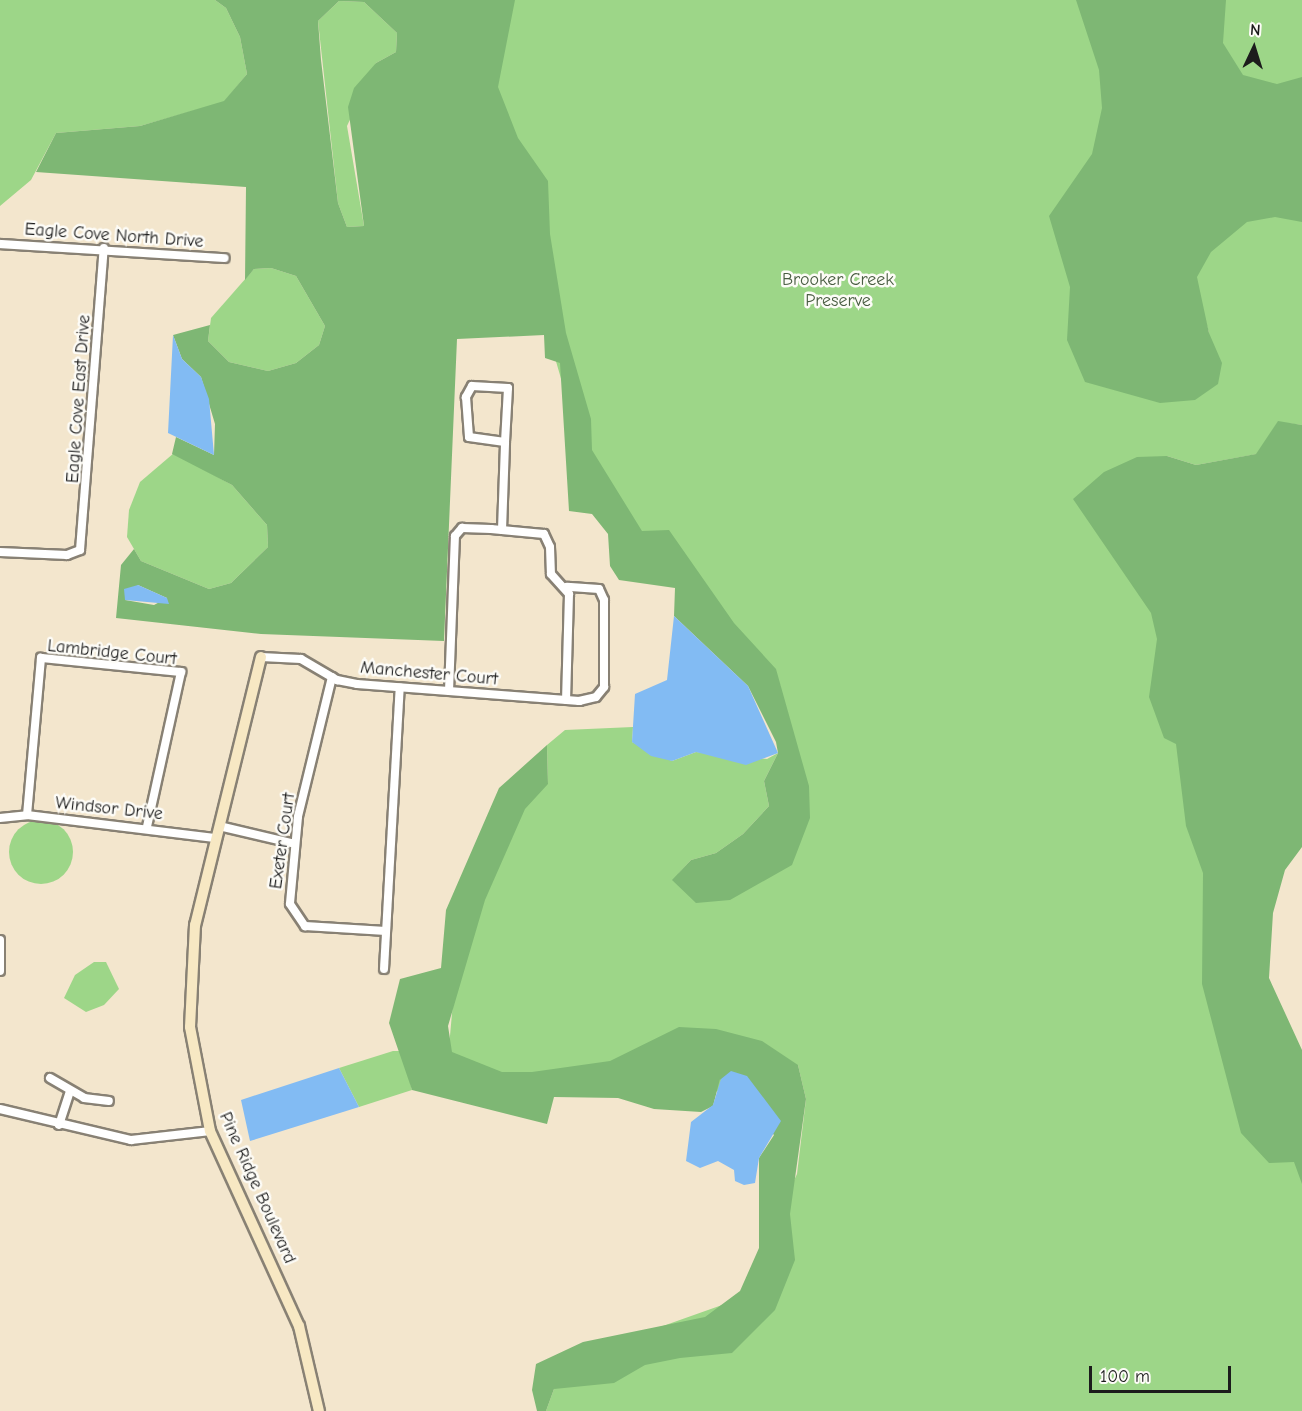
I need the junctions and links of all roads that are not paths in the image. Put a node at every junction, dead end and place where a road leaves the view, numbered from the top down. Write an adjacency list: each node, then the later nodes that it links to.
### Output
1 (0, 244): 2 (street, Eagle Cove North Drive)
2 (105, 248): 3 (street, Eagle Cove North Drive); 6 (street, Eagle Cove East Drive)
3 (225, 258)
4 (506, 442): 4 (street); 5 (street)
5 (502, 530): 7 (street); 11 (street)
6 (0, 552)
7 (567, 587): 12 (street); 12 (street, Manchester Court)
8 (261, 657): 9 (street, Manchester Court); 15 (street, Pine Ridge Boulevard)
9 (332, 677): 10 (street, Manchester Court); 18 (street, Exeter Court)
10 (399, 687): 11 (street, Manchester Court); 19 (street)
11 (449, 691): 12 (street, Manchester Court)
12 (566, 700)
13 (27, 814): 14 (street, Windsor Drive); 16 (street, Windsor Drive); 16 (street, Lambridge Court)
14 (0, 818)
15 (219, 826): 17 (street, Pine Ridge Boulevard); 18 (street)
16 (147, 827): 17 (street, Windsor Drive)
17 (215, 838): 28 (street, Pine Ridge Boulevard)
18 (295, 844): 19 (street, Exeter Court)
19 (386, 931): 21 (street)
20 (0, 940): 22 (street)
21 (384, 969)
22 (0, 971)
23 (50, 1078): 24 (street)
24 (70, 1091): 25 (street); 27 (street)
25 (109, 1101)
26 (0, 1109): 27 (street)
27 (59, 1125): 28 (street)
28 (210, 1131): 29 (street, Pine Ridge Boulevard)
29 (319, 1411)

